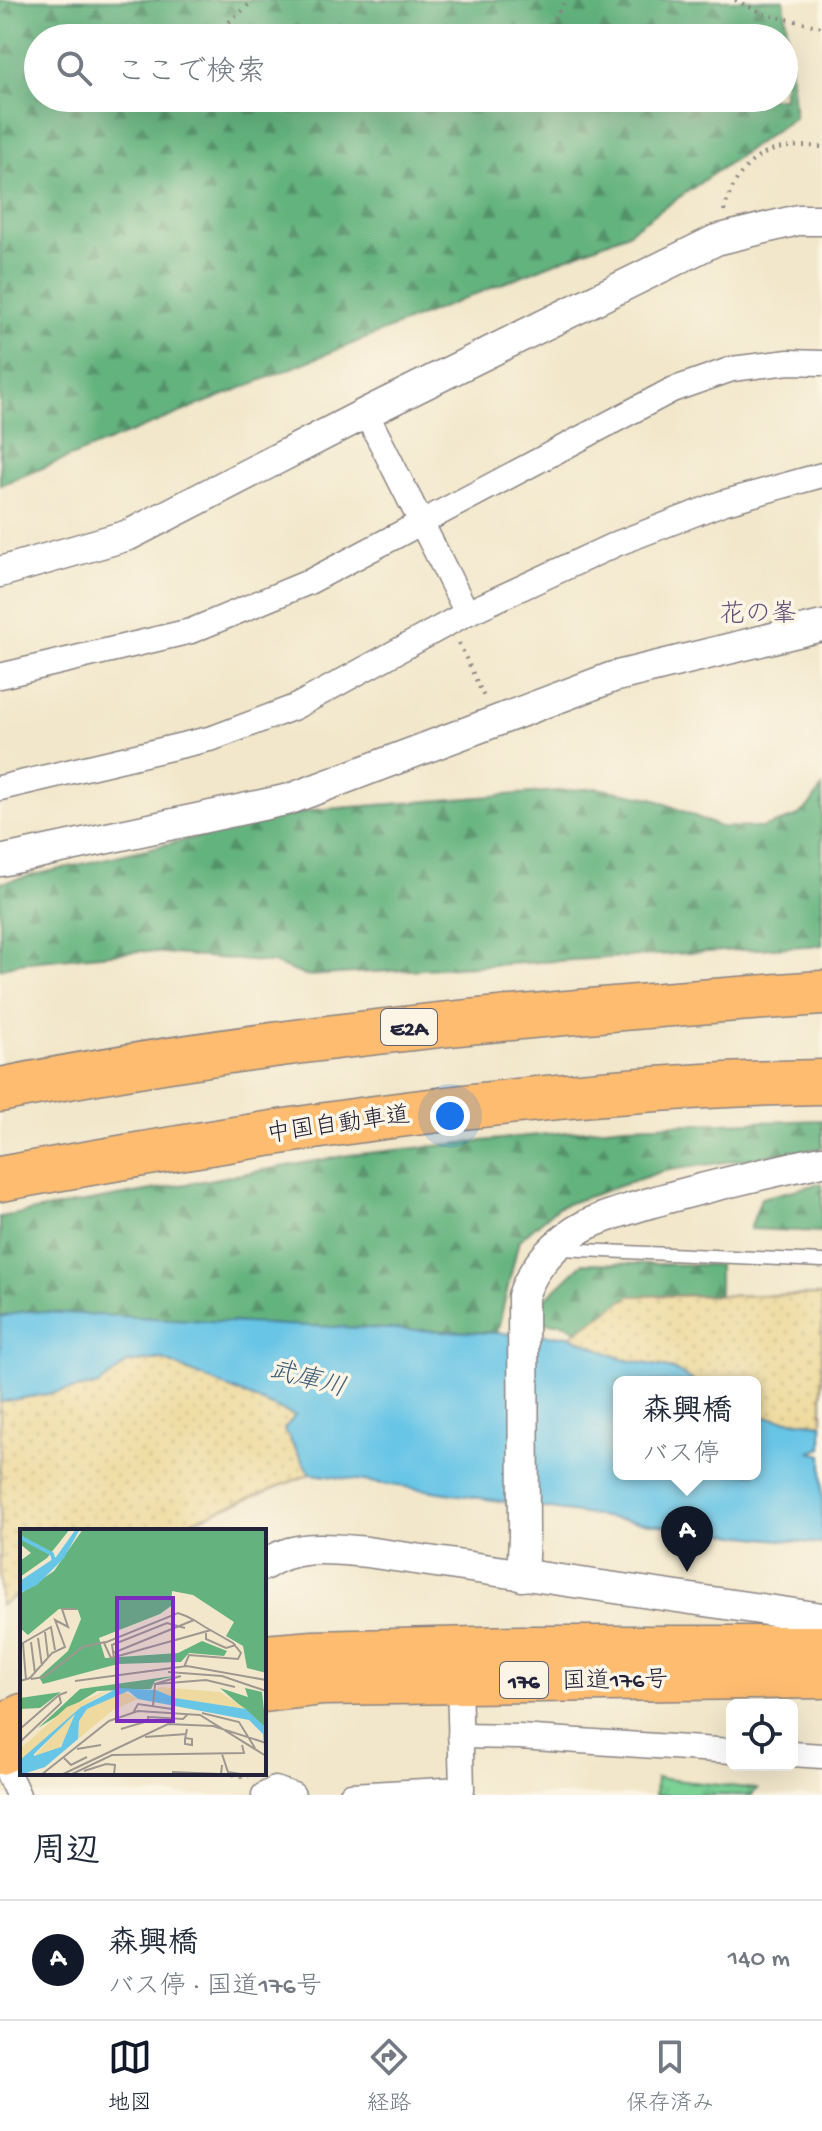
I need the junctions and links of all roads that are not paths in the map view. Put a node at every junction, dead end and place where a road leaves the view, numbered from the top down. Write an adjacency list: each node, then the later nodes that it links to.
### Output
1 (822, 220): 3 (street)
2 (822, 363): 5 (street)
3 (366, 413): 5 (street); 6 (street)
4 (822, 475): 7 (street)
5 (421, 522): 7 (street); 9 (street)
6 (0, 572)
7 (467, 613): 10 (street)
8 (822, 626): 11 (street)
9 (0, 676)
10 (0, 788)
11 (0, 861)
12 (822, 993): 14 (highway, E2A)
13 (822, 1082): 16 (highway, 中国自動車道)
14 (0, 1090)
15 (822, 1161): 17 (street)
16 (0, 1179)
17 (554, 1248): 18 (lane); 20 (street)
18 (822, 1261)
19 (266, 1564): 20 (street)
20 (522, 1576): 21 (street)
21 (822, 1618)
22 (822, 1646): 24 (highway, 国道176号 / 176)
23 (266, 1655): 24 (highway, 国道176号 / 176)
24 (796, 1667): 25 (highway, 国道176号 / 176)
25 (459, 1682): 26 (highway, 国道176号 / 176); 29 (street)
26 (266, 1692)
27 (20, 1715): 28 (highway)
28 (0, 1725)
29 (460, 1736): 31 (street); 38 (street)
30 (20, 1746): 33 (highway)
31 (726, 1751)
32 (798, 1754): 34 (street)
33 (0, 1755): 35 (street)
34 (822, 1756)
35 (18, 1795)
36 (264, 1795): 37 (street)
37 (293, 1795)
38 (351, 1795)

